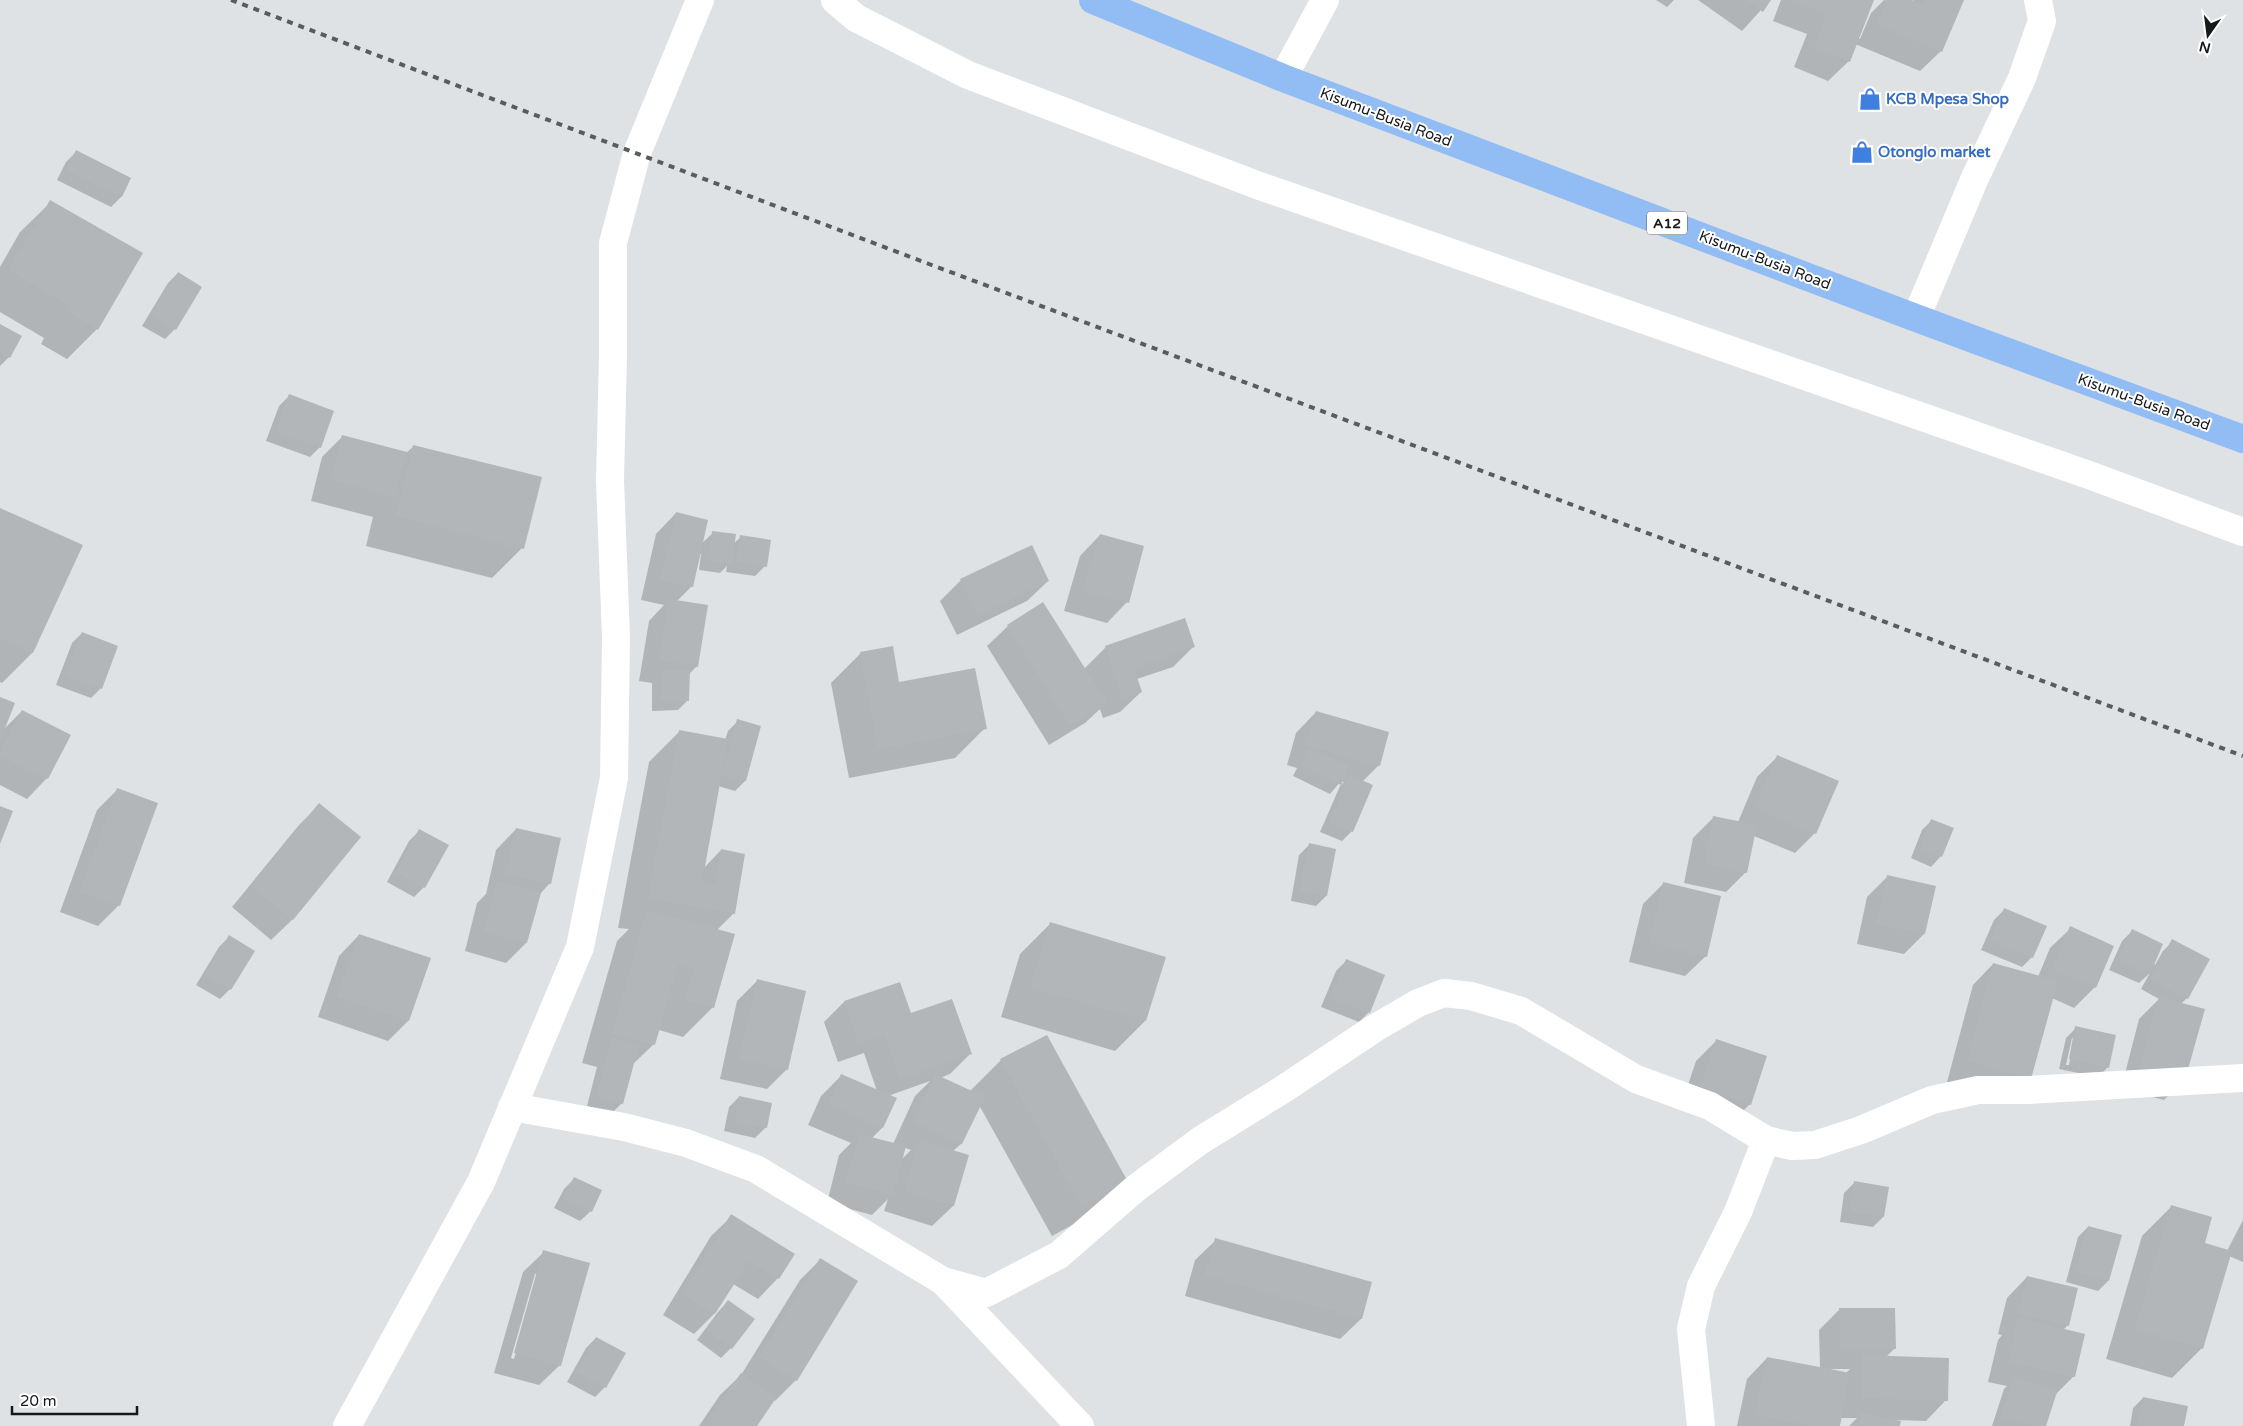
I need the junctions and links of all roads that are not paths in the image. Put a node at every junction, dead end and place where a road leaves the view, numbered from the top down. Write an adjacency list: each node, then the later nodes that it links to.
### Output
1 (700, 0): 11 (street)
2 (834, 0): 9 (street)
3 (1093, 0): 6 (highway, Kisumu-Busia Road / A12)
4 (1325, 0): 6 (street)
5 (2038, 0): 7 (street)
6 (1283, 78): 7 (highway, Kisumu-Busia Road / A12)
7 (1916, 318): 8 (highway, Kisumu-Busia Road / A12)
8 (2243, 439)
9 (2243, 532)
10 (2243, 1078): 12 (street)
11 (512, 1107): 13 (street); 14 (street)
12 (1766, 1140): 13 (street); 16 (street)
13 (943, 1281): 15 (street)
14 (347, 1426)
15 (1080, 1426)
16 (1701, 1426)

